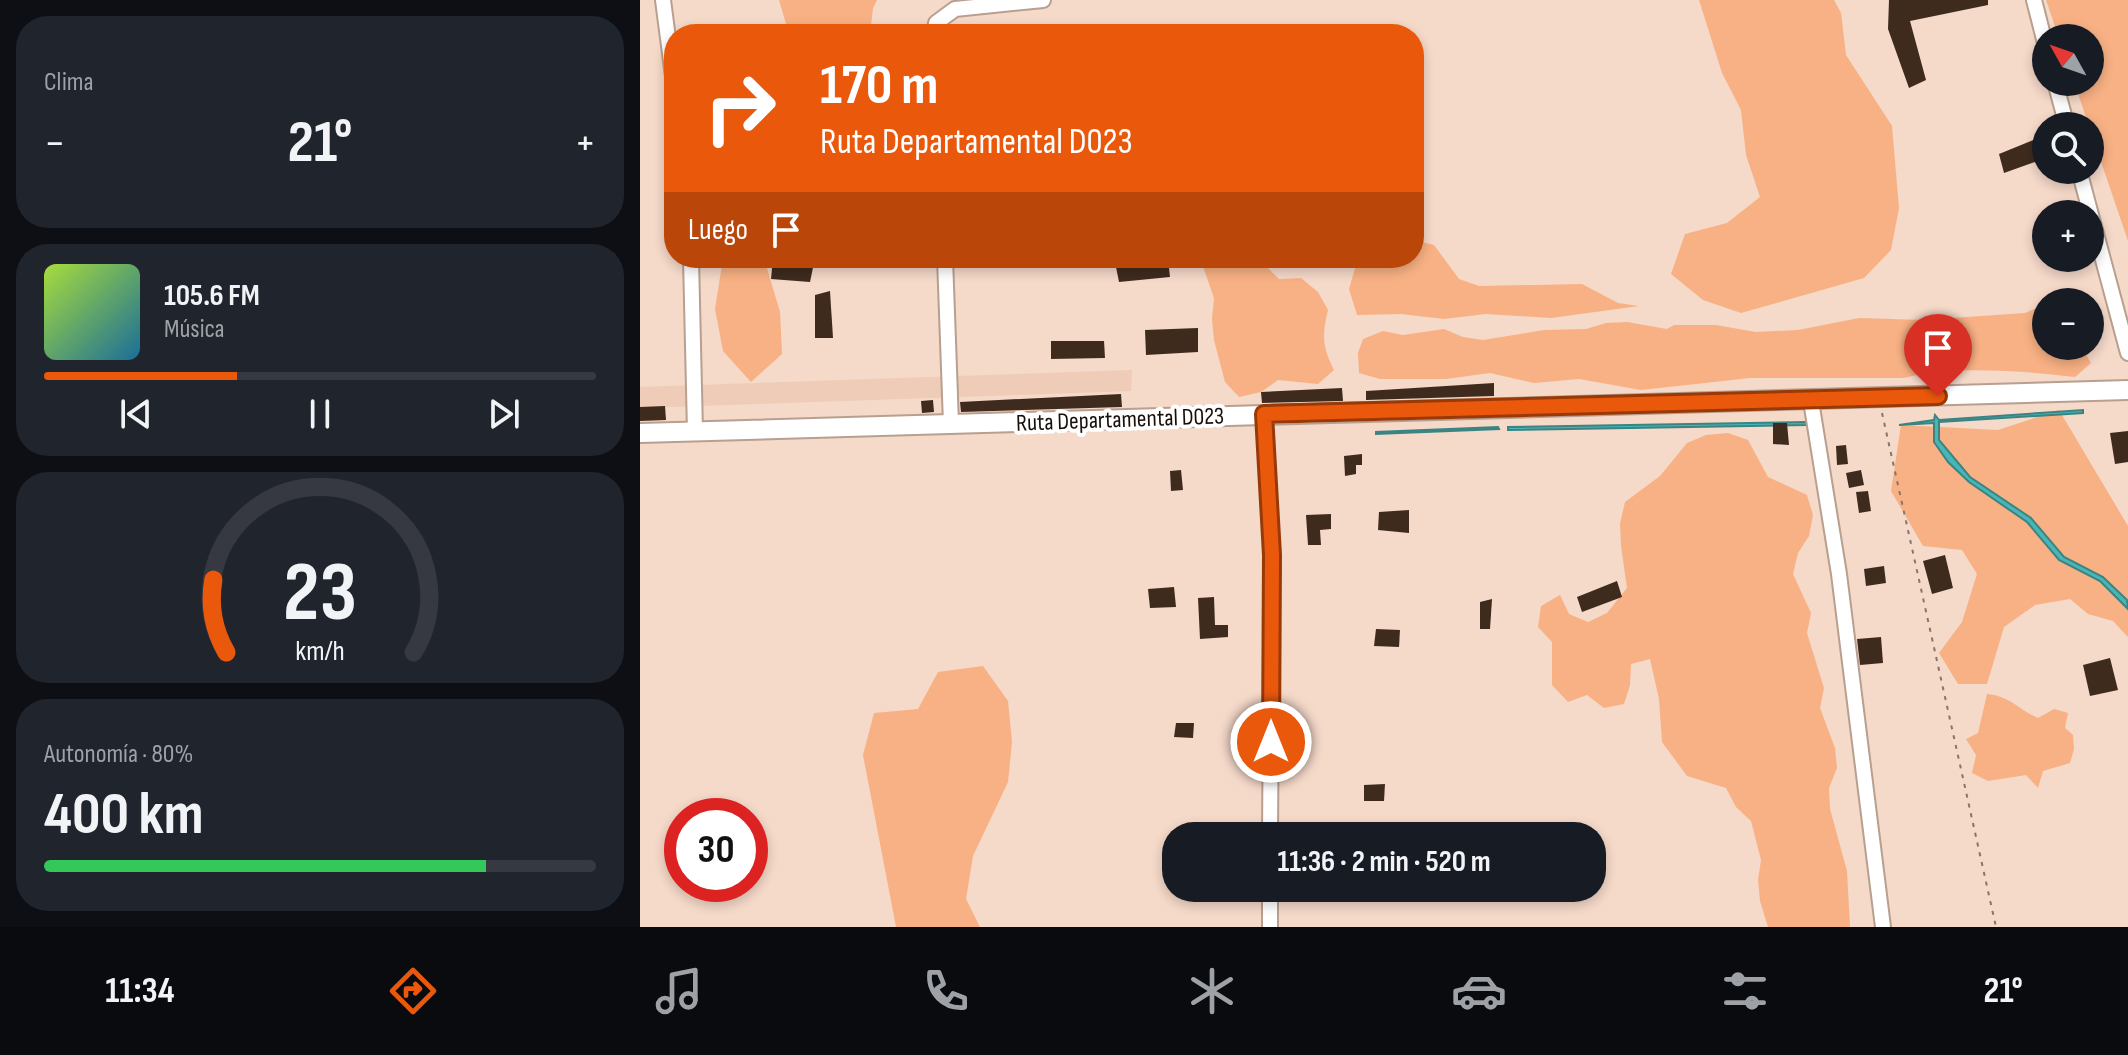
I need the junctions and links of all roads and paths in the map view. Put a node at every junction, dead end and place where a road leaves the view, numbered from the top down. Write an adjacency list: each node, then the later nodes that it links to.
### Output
1 (663, 0): 4 (street)
2 (1043, 0): 5 (street)
3 (2034, 0): 6 (street)
4 (666, 24)
5 (936, 24)
6 (2040, 24)
7 (2083, 184): 10 (street)
8 (691, 268): 16 (street)
9 (945, 268): 15 (street)
10 (2128, 353)
11 (2128, 390): 12 (main road, Ruta Departamental D023)
12 (1879, 398): 13 (main road, Ruta Departamental D023); 22 (path)
13 (1811, 401): 14 (main road, Ruta Departamental D023); 21 (street)
14 (1264, 414): 15 (main road, Ruta Departamental D023); 18 (street)
15 (951, 424): 16 (main road, Ruta Departamental D023)
16 (695, 432): 17 (main road, Ruta Departamental D023)
17 (640, 433)
18 (1270, 822)
19 (1270, 902): 20 (street)
20 (1270, 927)
21 (1883, 927)
22 (1996, 927)

